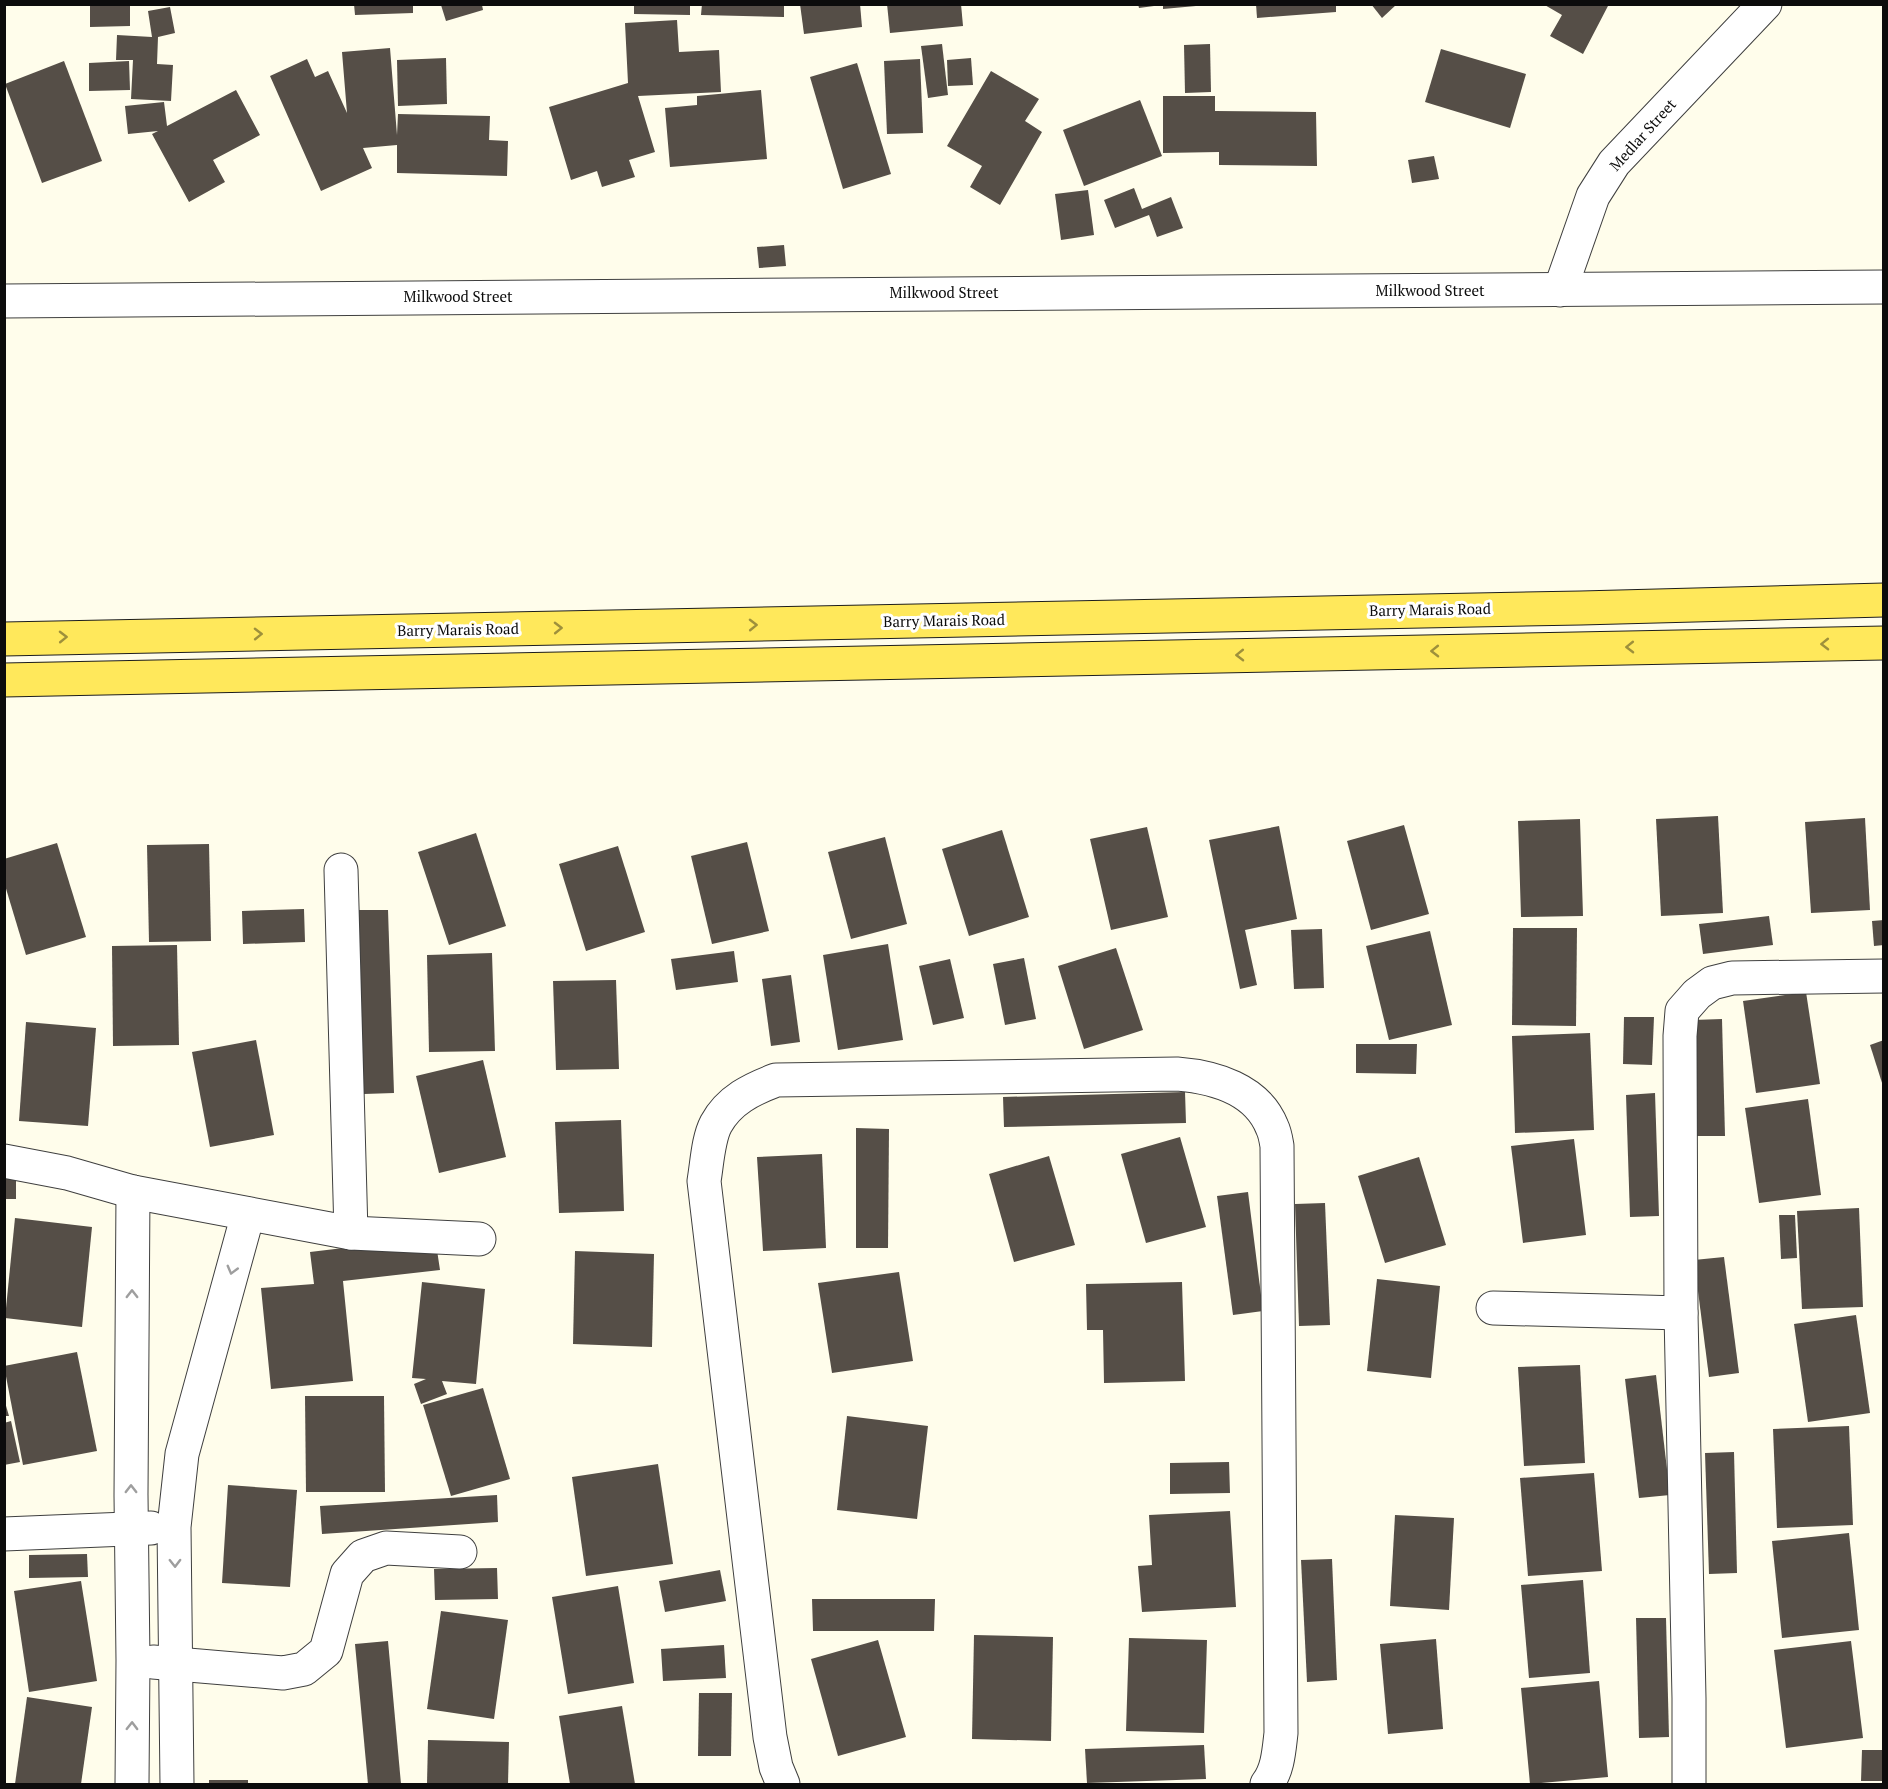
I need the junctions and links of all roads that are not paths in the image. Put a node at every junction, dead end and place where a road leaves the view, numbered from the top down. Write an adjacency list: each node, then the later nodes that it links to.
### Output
1 (1765, 4): 3 (street, Medlar Street)
2 (1884, 287): 3 (street, Milkwood Street)
3 (1560, 290): 4 (street, Milkwood Street)
4 (4, 301)
5 (1884, 600): 6 (main road, Barry Marais Road, one-way to 5)
6 (4, 639)
7 (1884, 643): 8 (main road, one-way to 8)
8 (4, 680)
9 (341, 870): 14 (street)
10 (1884, 976): 17 (street)
11 (4, 1161): 12 (street)
12 (133, 1192): 13 (street); 19 (street, one-way to 12)
13 (248, 1214): 14 (street); 18 (street, one-way to 18)
14 (351, 1233): 15 (street)
15 (479, 1239)
16 (1493, 1308): 17 (street)
17 (1681, 1313): 28 (street)
18 (174, 1527): 19 (street); 23 (street, one-way to 23)
19 (131, 1529): 20 (street); 22 (street)
20 (4, 1534)
21 (460, 1552): 23 (street)
22 (133, 1660): 23 (street); 24 (street, one-way to 22)
23 (176, 1664): 25 (street)
24 (132, 1785)
25 (177, 1785)
26 (783, 1785): 27 (street)
27 (1267, 1785)
28 (1689, 1785)

